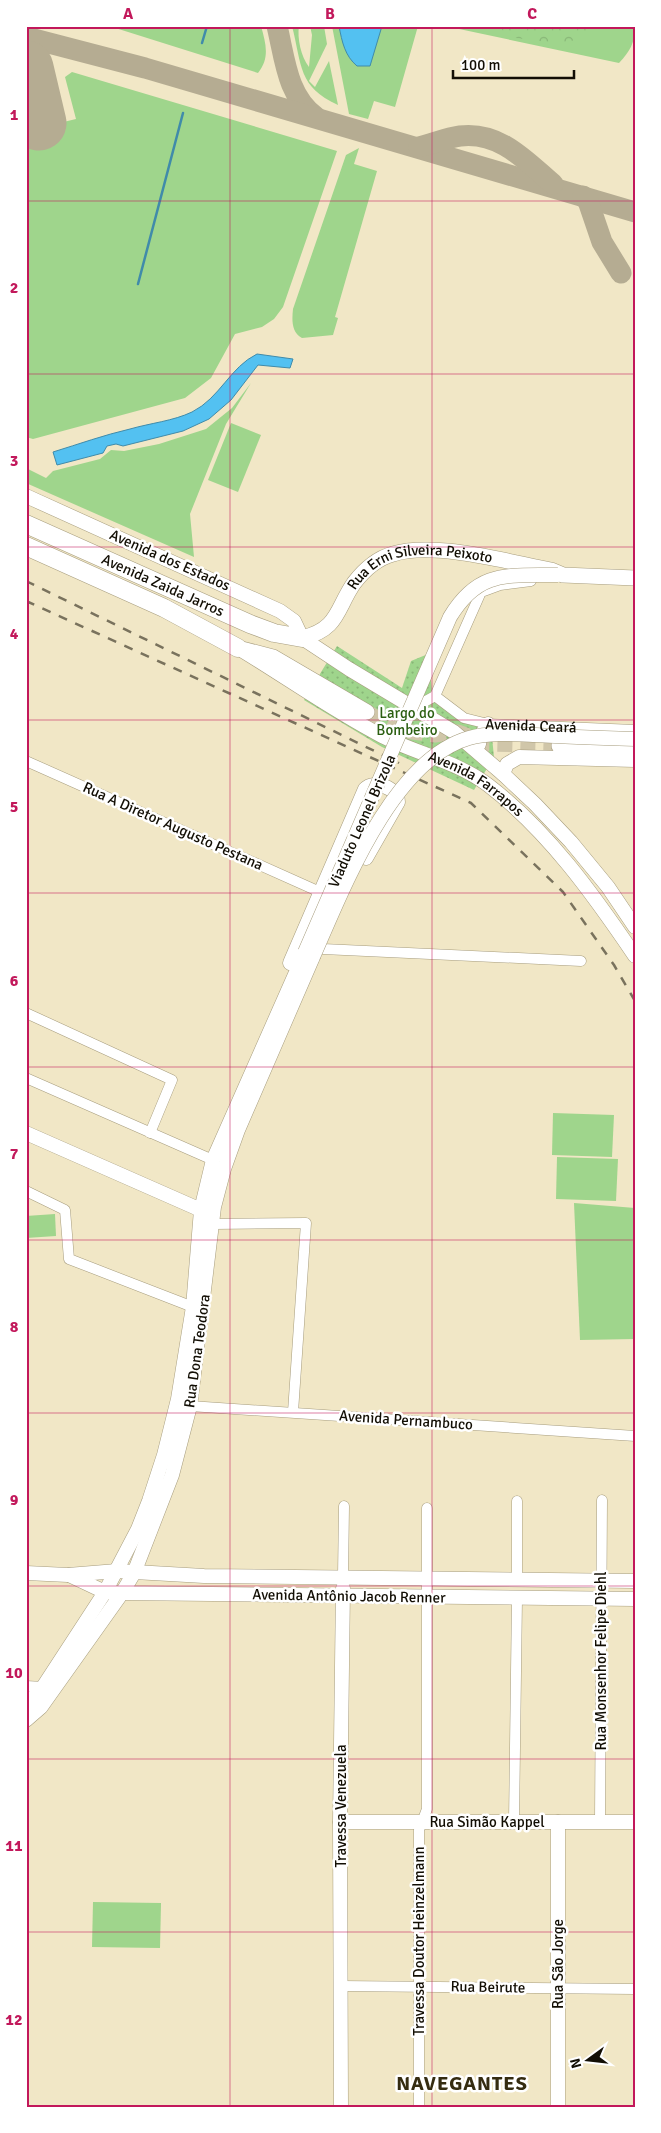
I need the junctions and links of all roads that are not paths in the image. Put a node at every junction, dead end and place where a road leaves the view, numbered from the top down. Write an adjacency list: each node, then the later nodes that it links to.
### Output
1 (26, 496): 6 (main road, Avenida dos Estados)
2 (26, 524): 6 (highway, Avenida Zaida Jarros)
3 (26, 546): 7 (highway, Avenida Zaida Jarros)
4 (561, 575): 5 (main road, Rua Erni Silveira Peixoto); 6 (main road, Rua Erni Silveira Peixoto); 8 (street); 22 (main road, Viaduto Leonel Brizola, bridge)
5 (635, 578)
6 (302, 638): 9 (main road, Avenida Farrapos)
7 (238, 648): 10 (main road); 23 (main road, Avenida Farrapos)
8 (435, 696): 9 (street); 11 (street, Avenida Ceará)
9 (399, 700): 16 (main road, Avenida Farrapos)
10 (367, 712)
11 (488, 724): 12 (street, Avenida Ceará); 16 (main road)
12 (635, 730)
13 (635, 739): 22 (main road, Viaduto Leonel Brizola, bridge)
14 (559, 746): 15 (main road, Avenida Ceará)
15 (635, 751)
16 (478, 752): 19 (main road, Avenida Farrapos)
17 (635, 760): 19 (main road, Avenida Ceará)
18 (26, 761): 20 (street, Rua A Diretor Augusto Pestana)
19 (503, 774): 21 (main road, Avenida Farrapos)
20 (320, 892): 22 (main road); 26 (main road)
21 (635, 926)
22 (314, 953): 24 (street); 26 (main road, Rua Dona Teodora); 32 (main road, Rua Dona Teodora)
23 (635, 956)
24 (581, 961)
25 (26, 1013): 29 (street)
26 (276, 1014): 30 (main road, Rua Dona Teodora)
27 (26, 1078): 29 (street)
28 (26, 1132): 32 (main road)
29 (150, 1133): 30 (street)
30 (213, 1160): 32 (main road, Rua Dona Teodora)
31 (26, 1191): 35 (street)
32 (208, 1209): 33 (main road, Rua Dona Teodora); 34 (main road, Rua Dona Teodora)
33 (213, 1224): 34 (street); 36 (main road, Rua Dona Teodora); 37 (street)
34 (198, 1238): 35 (main road, Rua Dona Teodora)
35 (193, 1307): 36 (main road, Rua Dona Teodora)
36 (184, 1402): 37 (street, Avenida Pernambuco); 41 (main road, Rua Dona Teodora)
37 (293, 1412): 38 (street, Avenida Pernambuco)
38 (635, 1436)
39 (602, 1500): 56 (street, Rua Monsenhor Felipe Diehl)
40 (517, 1501): 55 (street)
41 (155, 1504): 44 (main road, Rua Dona Teodora); 45 (main road, Rua Dona Teodora)
42 (344, 1506): 52 (street, Travessa Venezuela)
43 (428, 1508): 53 (street, Travessa Doutor Heinzelmann)
44 (143, 1551): 46 (main road, Rua Dona Teodora); 48 (main road)
45 (117, 1571): 46 (main road, Avenida Antônio Jacob Renner); 49 (main road, Avenida Antônio Jacob Renner); 58 (main road, Rua Dona Teodora)
46 (134, 1573): 48 (main road, Avenida Antônio Jacob Renner); 59 (main road, Rua Dona Teodora)
47 (26, 1574): 49 (main road, Avenida Antônio Jacob Renner)
48 (160, 1574): 50 (main road, Avenida Antônio Jacob Renner)
49 (68, 1575): 58 (main road, Avenida Antônio Jacob Renner)
50 (204, 1576): 51 (main road, Avenida Antônio Jacob Renner); 60 (main road)
51 (256, 1576): 52 (main road, Avenida Antônio Jacob Renner); 61 (main road)
52 (343, 1577): 53 (main road, Avenida Antônio Jacob Renner); 62 (main road, Travessa Venezuela)
53 (427, 1579): 54 (main road, Avenida Antônio Jacob Renner); 63 (street, Travessa Doutor Heinzelmann)
54 (465, 1580): 55 (main road, Avenida Antônio Jacob Renner); 64 (main road)
55 (517, 1580): 56 (main road, Avenida Antônio Jacob Renner)
56 (602, 1581): 57 (main road, Avenida Antônio Jacob Renner); 66 (street, Rua Monsenhor Felipe Diehl)
57 (634, 1590): 66 (main road, Avenida Antônio Jacob Renner)
58 (105, 1592): 59 (main road, Avenida Antônio Jacob Renner); 68 (main road, Rua Dona Teodora)
59 (122, 1593): 60 (main road, Avenida Antônio Jacob Renner); 70 (main road, Rua Dona Teodora)
60 (204, 1594): 61 (main road, Avenida Antônio Jacob Renner)
61 (256, 1594): 62 (main road, Avenida Antônio Jacob Renner)
62 (343, 1595): 63 (main road, Avenida Antônio Jacob Renner); 71 (main road, Travessa Venezuela)
63 (427, 1597): 64 (main road, Avenida Antônio Jacob Renner); 72 (street, Travessa Doutor Heinzelmann)
64 (465, 1597): 65 (main road, Avenida Antônio Jacob Renner)
65 (517, 1598): 66 (main road, Avenida Antônio Jacob Renner); 73 (street)
66 (602, 1598): 75 (street, Rua Monsenhor Felipe Diehl)
67 (26, 1686): 68 (street)
68 (43, 1687): 69 (main road, Rua Dona Teodora)
69 (26, 1705)
70 (26, 1720)
71 (340, 1822): 72 (main road, Rua Simão Kappel); 77 (main road, Travessa Venezuela)
72 (423, 1822): 73 (main road, Rua Simão Kappel); 78 (street, Travessa Doutor Heinzelmann)
73 (514, 1822): 74 (main road, Rua Simão Kappel)
74 (558, 1822): 75 (main road, Rua Simão Kappel); 79 (main road, Rua São Jorge)
75 (600, 1822): 76 (main road, Rua Simão Kappel)
76 (635, 1822)
77 (341, 1986): 78 (street, Rua Beirute); 81 (main road, Travessa Venezuela)
78 (419, 1986): 79 (street, Rua Beirute); 82 (street, Travessa Doutor Heinzelmann)
79 (558, 1988): 80 (street, Rua Beirute); 83 (main road, Rua São Jorge)
80 (635, 1989)
81 (341, 2107)
82 (418, 2107)
83 (558, 2107)

